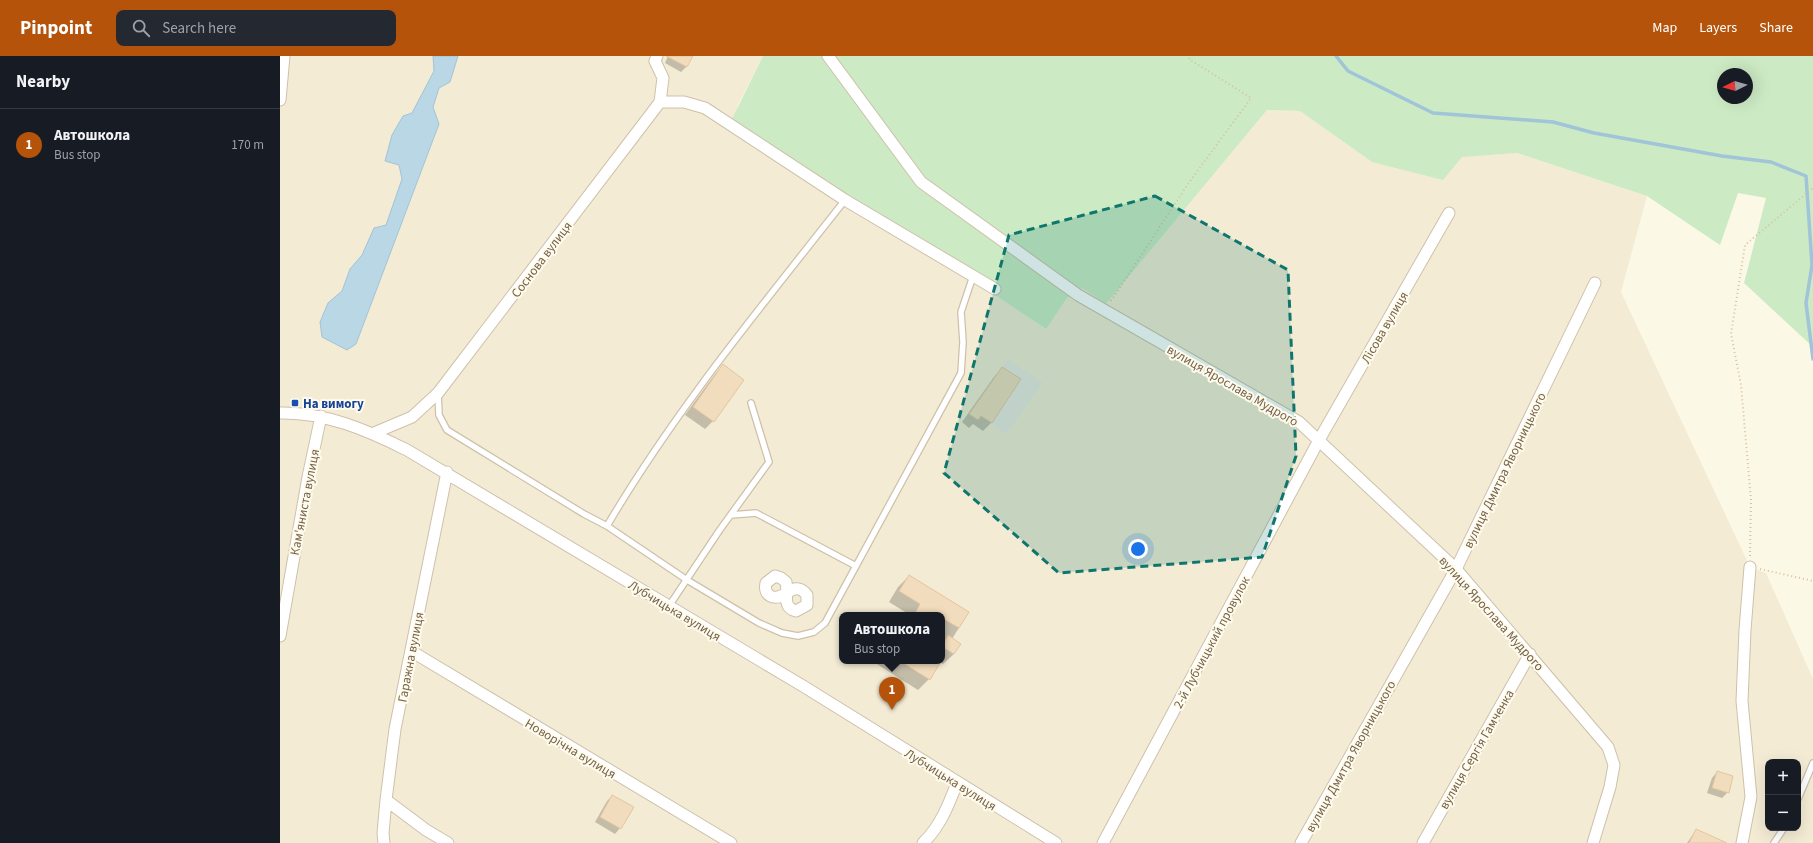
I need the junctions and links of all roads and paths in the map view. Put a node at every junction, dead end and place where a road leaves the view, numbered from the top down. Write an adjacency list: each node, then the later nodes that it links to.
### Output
1 (284, 56): 5 (street)
2 (658, 56): 6 (street)
3 (828, 56): 13 (street, вулиця Ярослава Мудрого)
4 (1191, 56): 13 (path)
5 (280, 100)
6 (660, 102): 8 (street); 14 (street, Соснова вулиця)
7 (1813, 188): 24 (path)
8 (845, 200): 10 (street); 22 (lane)
9 (1449, 213): 19 (street, Лісова вулиця)
10 (973, 276): 12 (street); 23 (lane)
11 (1595, 283): 25 (street, вулиця Дмитра Яворницького)
12 (995, 289)
13 (1105, 310): 19 (street, вулиця Ярослава Мудрого)
14 (438, 393): 18 (street, Соснова вулиця); 22 (lane)
15 (751, 403): 21 (lane)
16 (280, 413): 17 (street, Лубчицька вулиця)
17 (321, 416): 18 (street, Лубчицька вулиця); 30 (street, Кам'яниста вулиця)
18 (374, 433): 20 (street, Лубчицька вулиця)
19 (1319, 440): 25 (street, вулиця Ярослава Мудрого); 43 (street, 2-й Лубчицький провулок)
20 (447, 472): 29 (street, Лубчицька вулиця); 31 (street, Гаражна вулиця)
21 (731, 515): 23 (lane); 26 (lane)
22 (607, 526): 26 (lane)
23 (856, 566): 26 (lane)
24 (1750, 567): 27 (path); 47 (street)
25 (1456, 569): 32 (street, вулиця Ярослава Мудрого); 44 (street, вулиця Дмитра Яворницького)
26 (687, 580): 29 (lane)
27 (1813, 581)
28 (786, 594): 28 (street)
29 (669, 606): 34 (street, Лубчицька вулиця)
30 (280, 636)
31 (411, 652): 36 (street, Гаражна вулиця); 41 (street, Новорічна вулиця)
32 (1530, 654): 45 (street, вулиця Сергія Гамченка); 46 (street, вулиця Ярослава Мудрого)
33 (1813, 763): 35 (lane)
34 (957, 783): 38 (street); 42 (street, Лубчицька вулиця)
35 (1800, 795)
36 (386, 800): 39 (street, Гаражна вулиця); 40 (street)
37 (1782, 831): 48 (lane)
38 (930, 840)
39 (384, 843)
40 (448, 843)
41 (731, 843)
42 (1056, 843)
43 (1103, 843)
44 (1301, 843)
45 (1423, 843)
46 (1593, 843)
47 (1742, 843)
48 (1774, 843)

